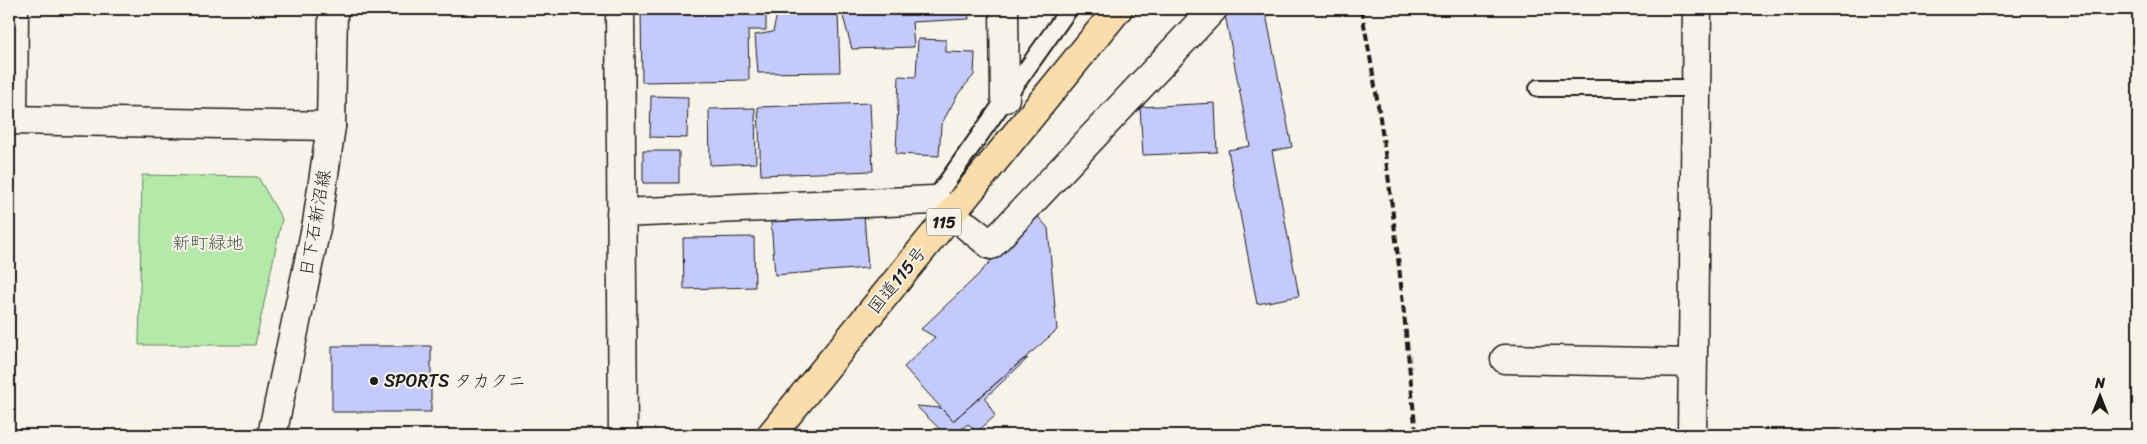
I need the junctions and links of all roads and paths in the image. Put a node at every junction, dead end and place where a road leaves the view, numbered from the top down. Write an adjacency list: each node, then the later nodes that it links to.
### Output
1 (14, 9): 12 (street)
2 (333, 9): 13 (street, 日下石新沼線)
3 (620, 9): 15 (street)
4 (1004, 9): 11 (street)
5 (1069, 9): 11 (lane)
6 (1118, 9): 21 (highway, 国道115号 / 115)
7 (1214, 9): 16 (street)
8 (1697, 9): 10 (street)
9 (1538, 88): 10 (lane)
10 (1696, 88): 18 (street)
11 (1005, 98): 14 (lane)
12 (11, 120): 13 (street)
13 (331, 126): 19 (street, 日下石新沼線)
14 (939, 203): 15 (street)
15 (621, 213): 20 (street)
16 (967, 226)
17 (1505, 359): 18 (street)
18 (1693, 363): 22 (street)
19 (272, 435)
20 (623, 435)
21 (771, 435)
22 (1692, 435)

